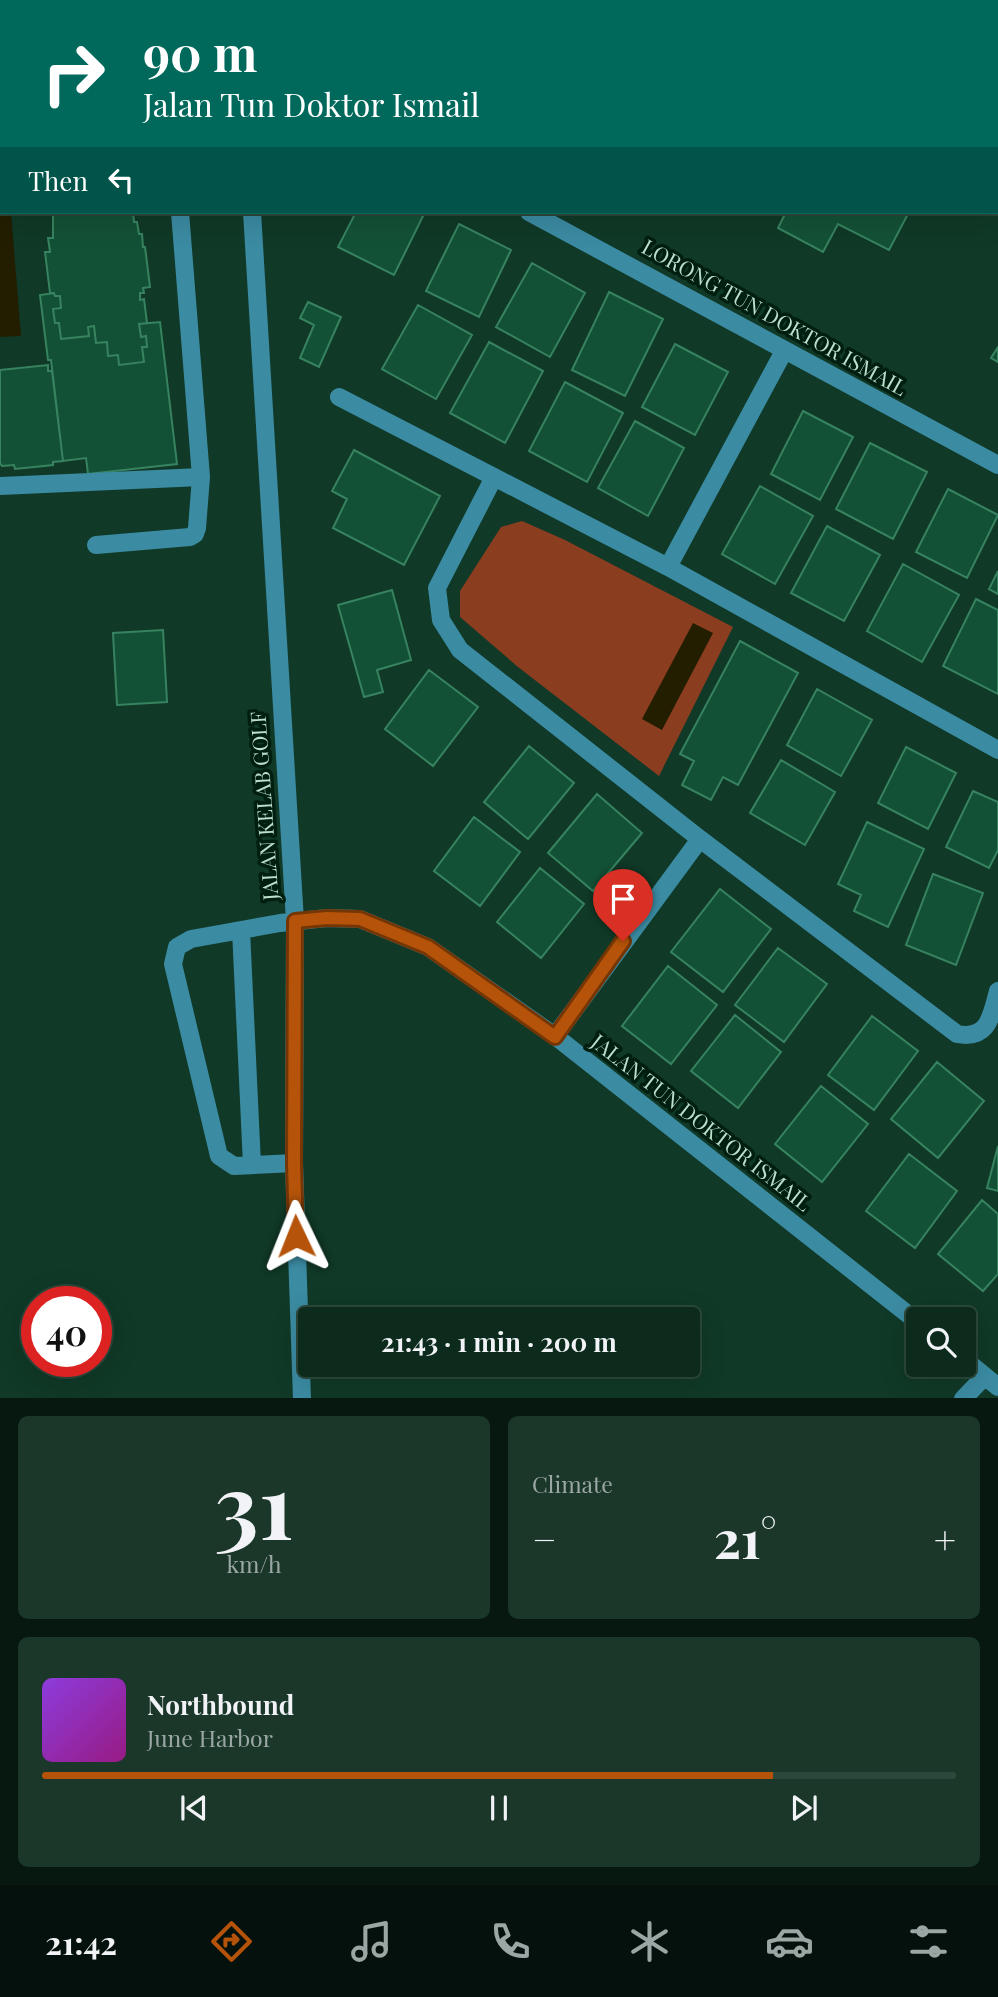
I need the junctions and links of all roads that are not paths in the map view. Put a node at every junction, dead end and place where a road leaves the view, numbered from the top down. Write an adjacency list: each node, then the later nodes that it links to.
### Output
1 (180, 214): 7 (street)
2 (252, 214): 14 (street, JALAN KELAB GOLF)
3 (533, 214): 4 (street, LORONG TUN DOKTOR ISMAIL)
4 (784, 351): 6 (street, LORONG TUN DOKTOR ISMAIL); 11 (street)
5 (339, 397): 8 (street)
6 (998, 465)
7 (201, 477): 9 (street); 10 (street)
8 (494, 477): 11 (street); 13 (street)
9 (0, 486)
10 (96, 545)
11 (668, 567): 12 (street)
12 (998, 750)
13 (700, 839): 16 (street); 17 (street)
14 (295, 921): 15 (street, JALAN TUN DOKTOR ISMAIL); 17 (street, JALAN TUN DOKTOR ISMAIL); 18 (street, JALAN KELAB GOLF)
15 (241, 930): 19 (street); 19 (street, JALAN TUN DOKTOR ISMAIL)
16 (998, 991)
17 (555, 1037): 20 (street, JALAN TUN DOKTOR ISMAIL)
18 (294, 1163): 19 (street, JALAN TUN DOKTOR ISMAIL); 23 (street, JALAN KELAB GOLF)
19 (252, 1165)
20 (906, 1313)
21 (976, 1368): 22 (street)
22 (992, 1381): 24 (street)
23 (302, 1398)
24 (964, 1398)

